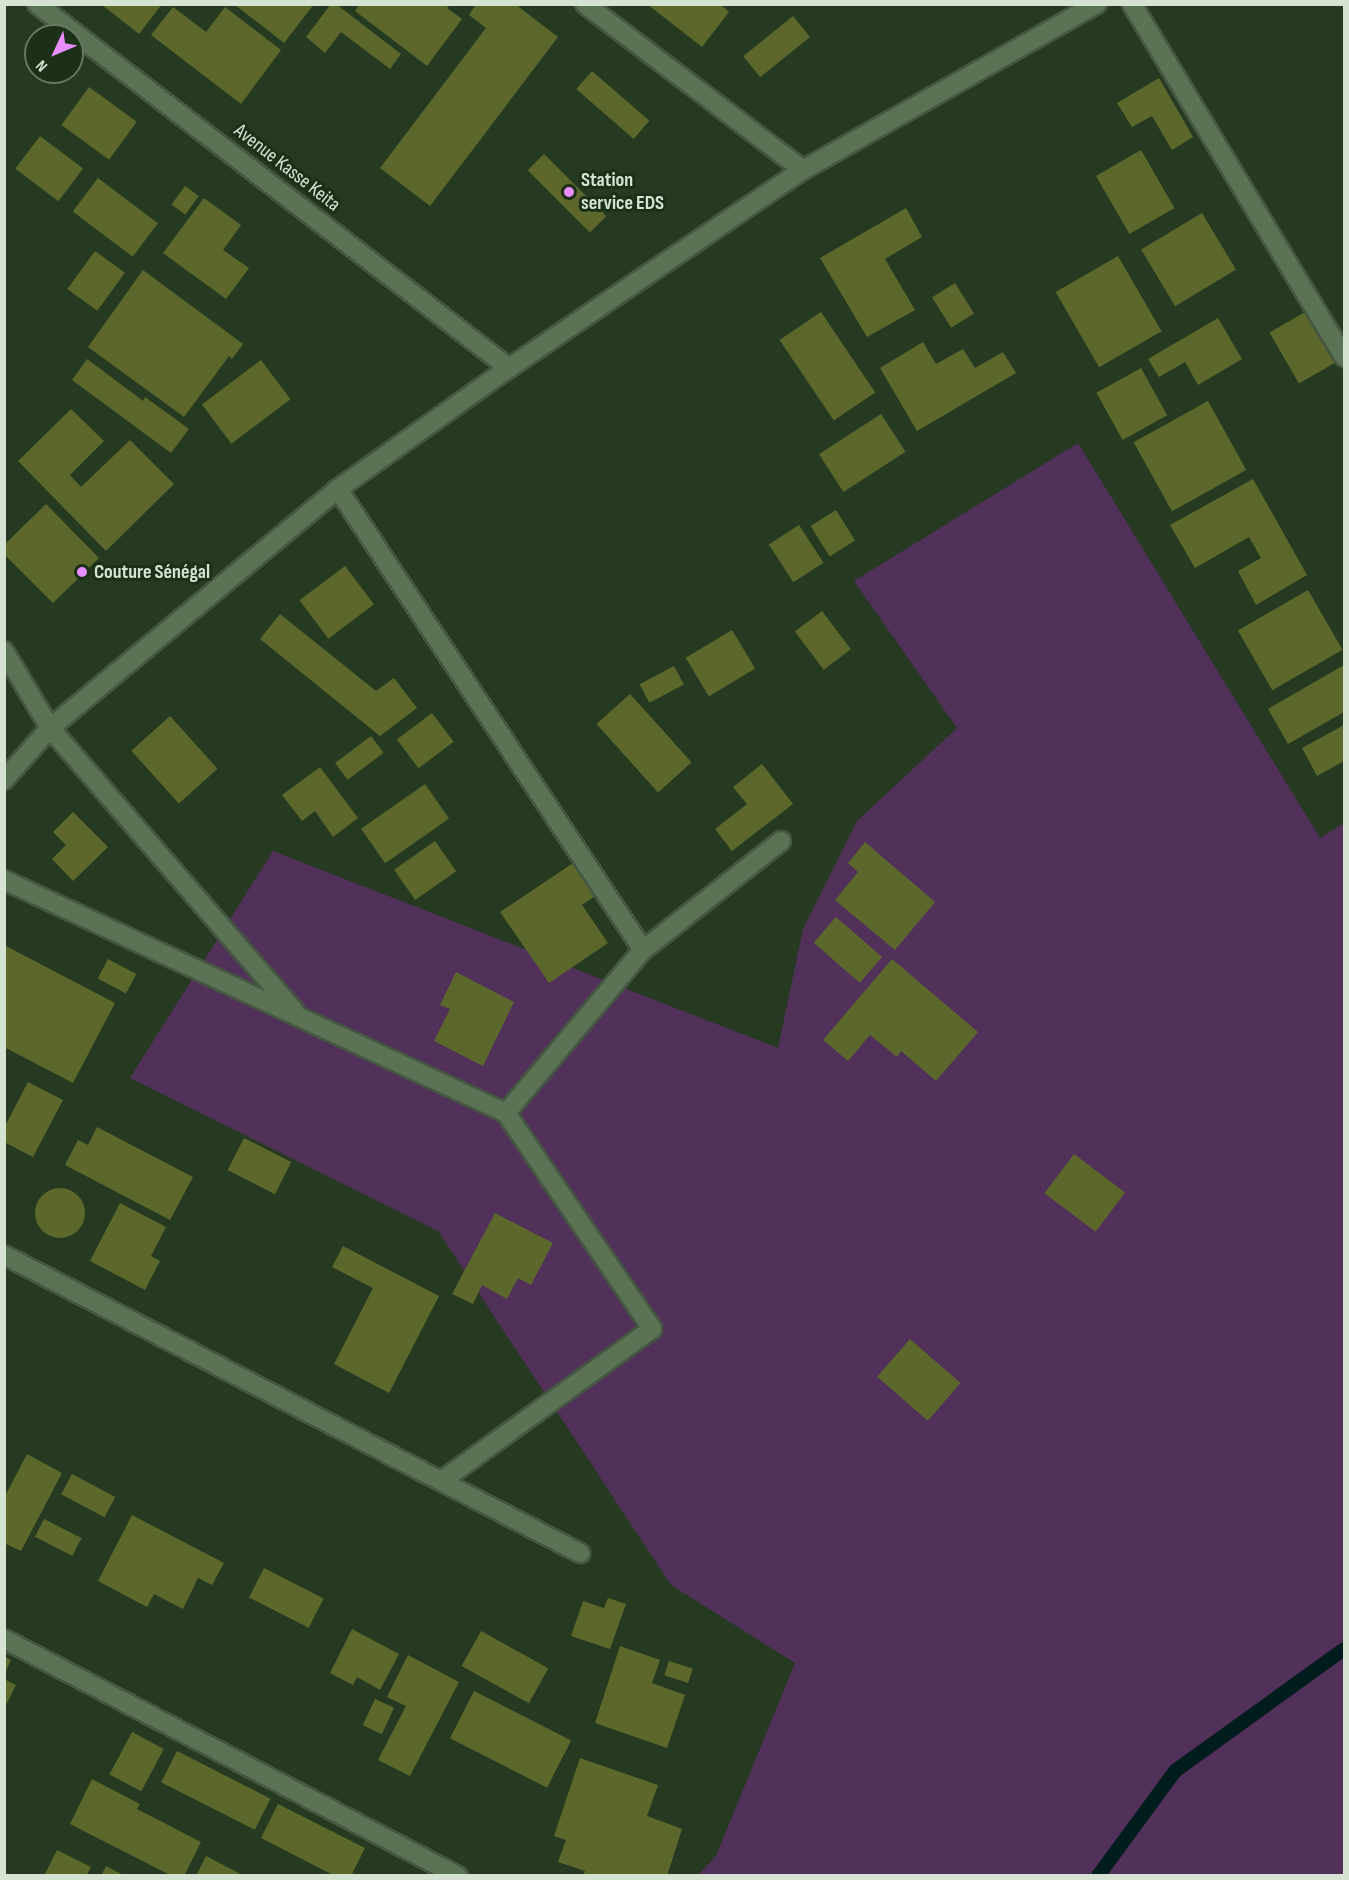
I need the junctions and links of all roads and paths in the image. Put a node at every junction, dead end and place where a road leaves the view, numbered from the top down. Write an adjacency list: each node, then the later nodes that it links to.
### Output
1 (37, 4): 7 (street, Avenue Kasse Keita)
2 (585, 4): 5 (street)
3 (1097, 4): 5 (street)
4 (1132, 4): 6 (street)
5 (803, 170): 7 (street)
6 (1344, 357)
7 (509, 368): 8 (street)
8 (338, 489): 10 (street); 14 (street)
9 (4, 651): 10 (street)
10 (50, 728): 11 (street); 15 (street)
11 (4, 780)
12 (781, 841): 14 (street)
13 (4, 880): 15 (street)
14 (644, 950): 16 (street)
15 (298, 1017): 16 (street)
16 (506, 1113): 18 (street)
17 (4, 1255): 18 (street)
18 (441, 1481): 19 (street)
19 (580, 1553)
20 (4, 1640): 21 (street)
21 (458, 1875)

